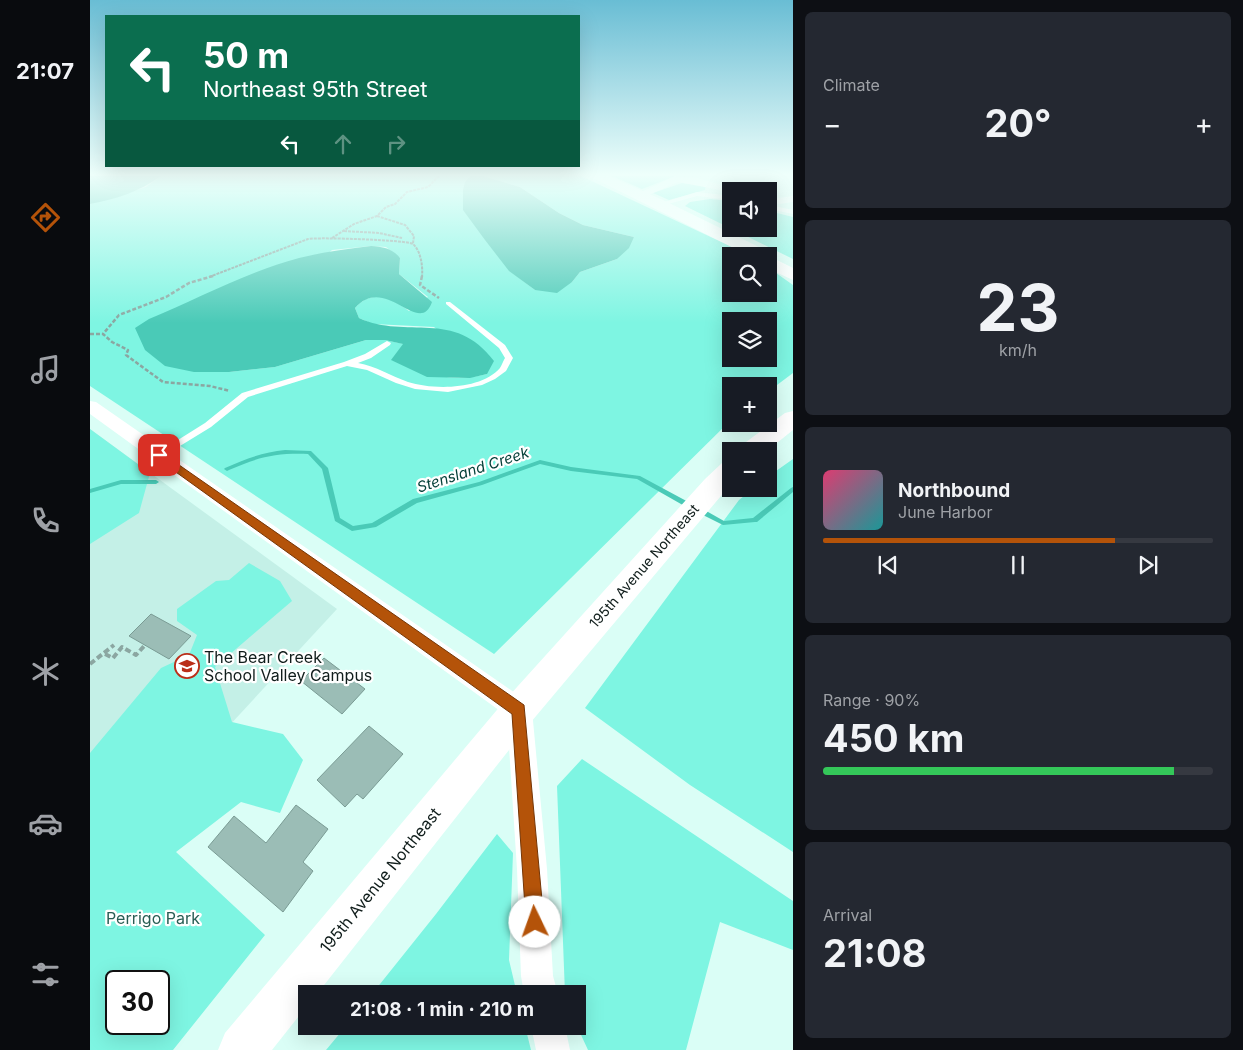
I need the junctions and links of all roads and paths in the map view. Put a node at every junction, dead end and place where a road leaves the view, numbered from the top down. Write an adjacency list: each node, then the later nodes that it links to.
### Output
1 (357, 225): 4 (path)
2 (405, 225): 7 (path)
3 (701, 225): 8 (street)
4 (344, 231): 5 (path); 6 (path)
5 (331, 239): 6 (path); 15 (path)
6 (405, 240): 7 (path)
7 (413, 243): 13 (path)
8 (744, 247)
9 (777, 263): 11 (street)
10 (777, 265): 12 (street)
11 (793, 270)
12 (793, 275)
13 (448, 303): 17 (lane)
14 (90, 334): 15 (path)
15 (103, 334): 18 (path)
16 (388, 343): 17 (lane)
17 (348, 364): 18 (lane)
18 (245, 395): 22 (lane)
19 (90, 406): 22 (street)
20 (790, 420): 21 (street)
21 (762, 442)
22 (159, 455): 28 (street)
23 (722, 478): 28 (street, 195th Avenue Northeast)
24 (114, 645): 26 (path)
25 (146, 645): 26 (path)
26 (104, 654): 27 (path)
27 (90, 664)
28 (519, 710): 29 (street); 31 (street, 195th Avenue Northeast)
29 (539, 985)
30 (550, 1035): 32 (street)
31 (242, 1050)
32 (553, 1050)

